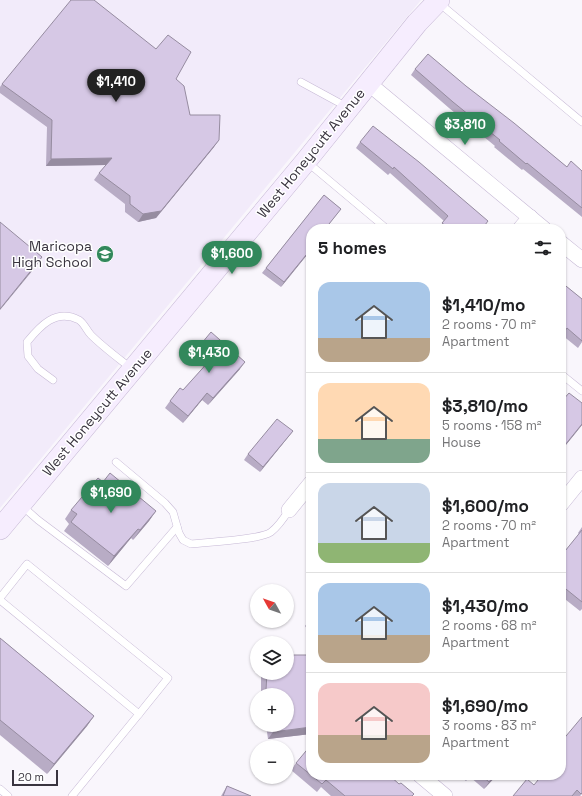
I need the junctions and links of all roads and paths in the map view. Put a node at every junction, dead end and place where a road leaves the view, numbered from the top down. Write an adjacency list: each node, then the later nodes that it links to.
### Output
1 (438, 1): 3 (street, West Honeycutt Avenue); 5 (lane)
2 (302, 82): 4 (lane)
3 (368, 84): 4 (street, West Honeycutt Avenue); 7 (street)
4 (348, 107): 6 (street, West Honeycutt Avenue)
5 (582, 122)
6 (306, 161): 8 (lane); 13 (street, West Honeycutt Avenue)
7 (530, 217): 9 (street); 10 (street)
8 (381, 224)
9 (524, 224)
10 (538, 224)
11 (566, 247): 12 (street)
12 (582, 260)
13 (132, 369): 15 (lane); 21 (street, West Honeycutt Avenue)
14 (566, 378): 16 (lane)
15 (53, 380)
16 (582, 391)
17 (116, 462): 23 (lane)
18 (582, 478): 20 (street)
19 (306, 489): 22 (street)
20 (566, 498)
21 (20, 504): 23 (lane); 24 (street, West Honeycutt Avenue)
22 (290, 510): 23 (lane)
23 (177, 527)
24 (0, 529)
25 (0, 599): 26 (lane); 26 (lane)
26 (139, 714): 30 (lane)
27 (426, 780): 31 (street)
28 (0, 789): 29 (lane)
29 (8, 796)
30 (72, 796)
31 (445, 796)

